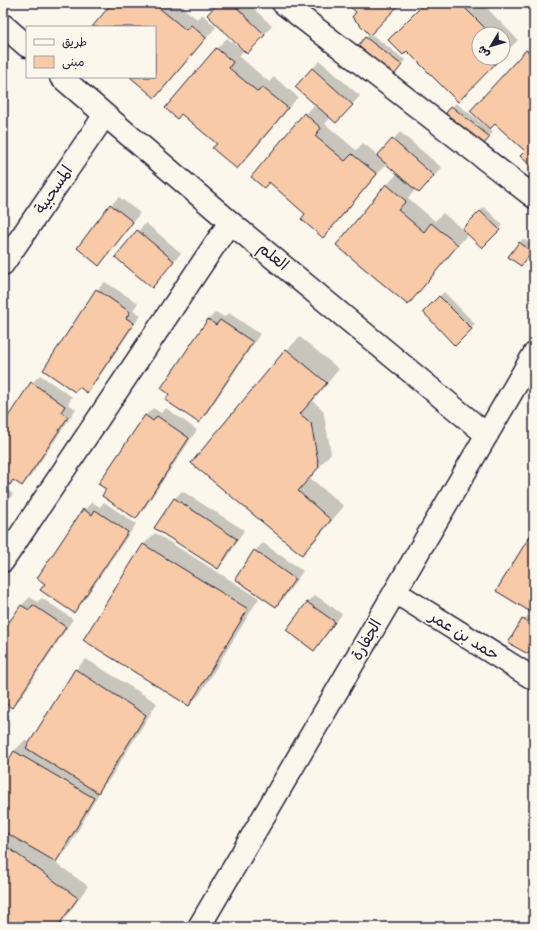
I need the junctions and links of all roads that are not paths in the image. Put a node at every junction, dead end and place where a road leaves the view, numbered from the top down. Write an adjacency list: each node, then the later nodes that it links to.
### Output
1 (283, 3): 6 (street)
2 (3, 25): 3 (street)
3 (26, 45)
4 (62, 78): 5 (street, العلم)
5 (105, 115): 7 (street, العلم); 8 (street, المسحبية)
6 (534, 197)
7 (230, 222): 10 (street, العلم); 11 (street)
8 (3, 264)
9 (534, 354): 10 (street, الجفارة)
10 (487, 434): 12 (street, الجفارة)
11 (3, 561)
12 (395, 592): 13 (street, حمد بن عمر); 14 (street, الجفارة)
13 (534, 679)
14 (199, 927)

